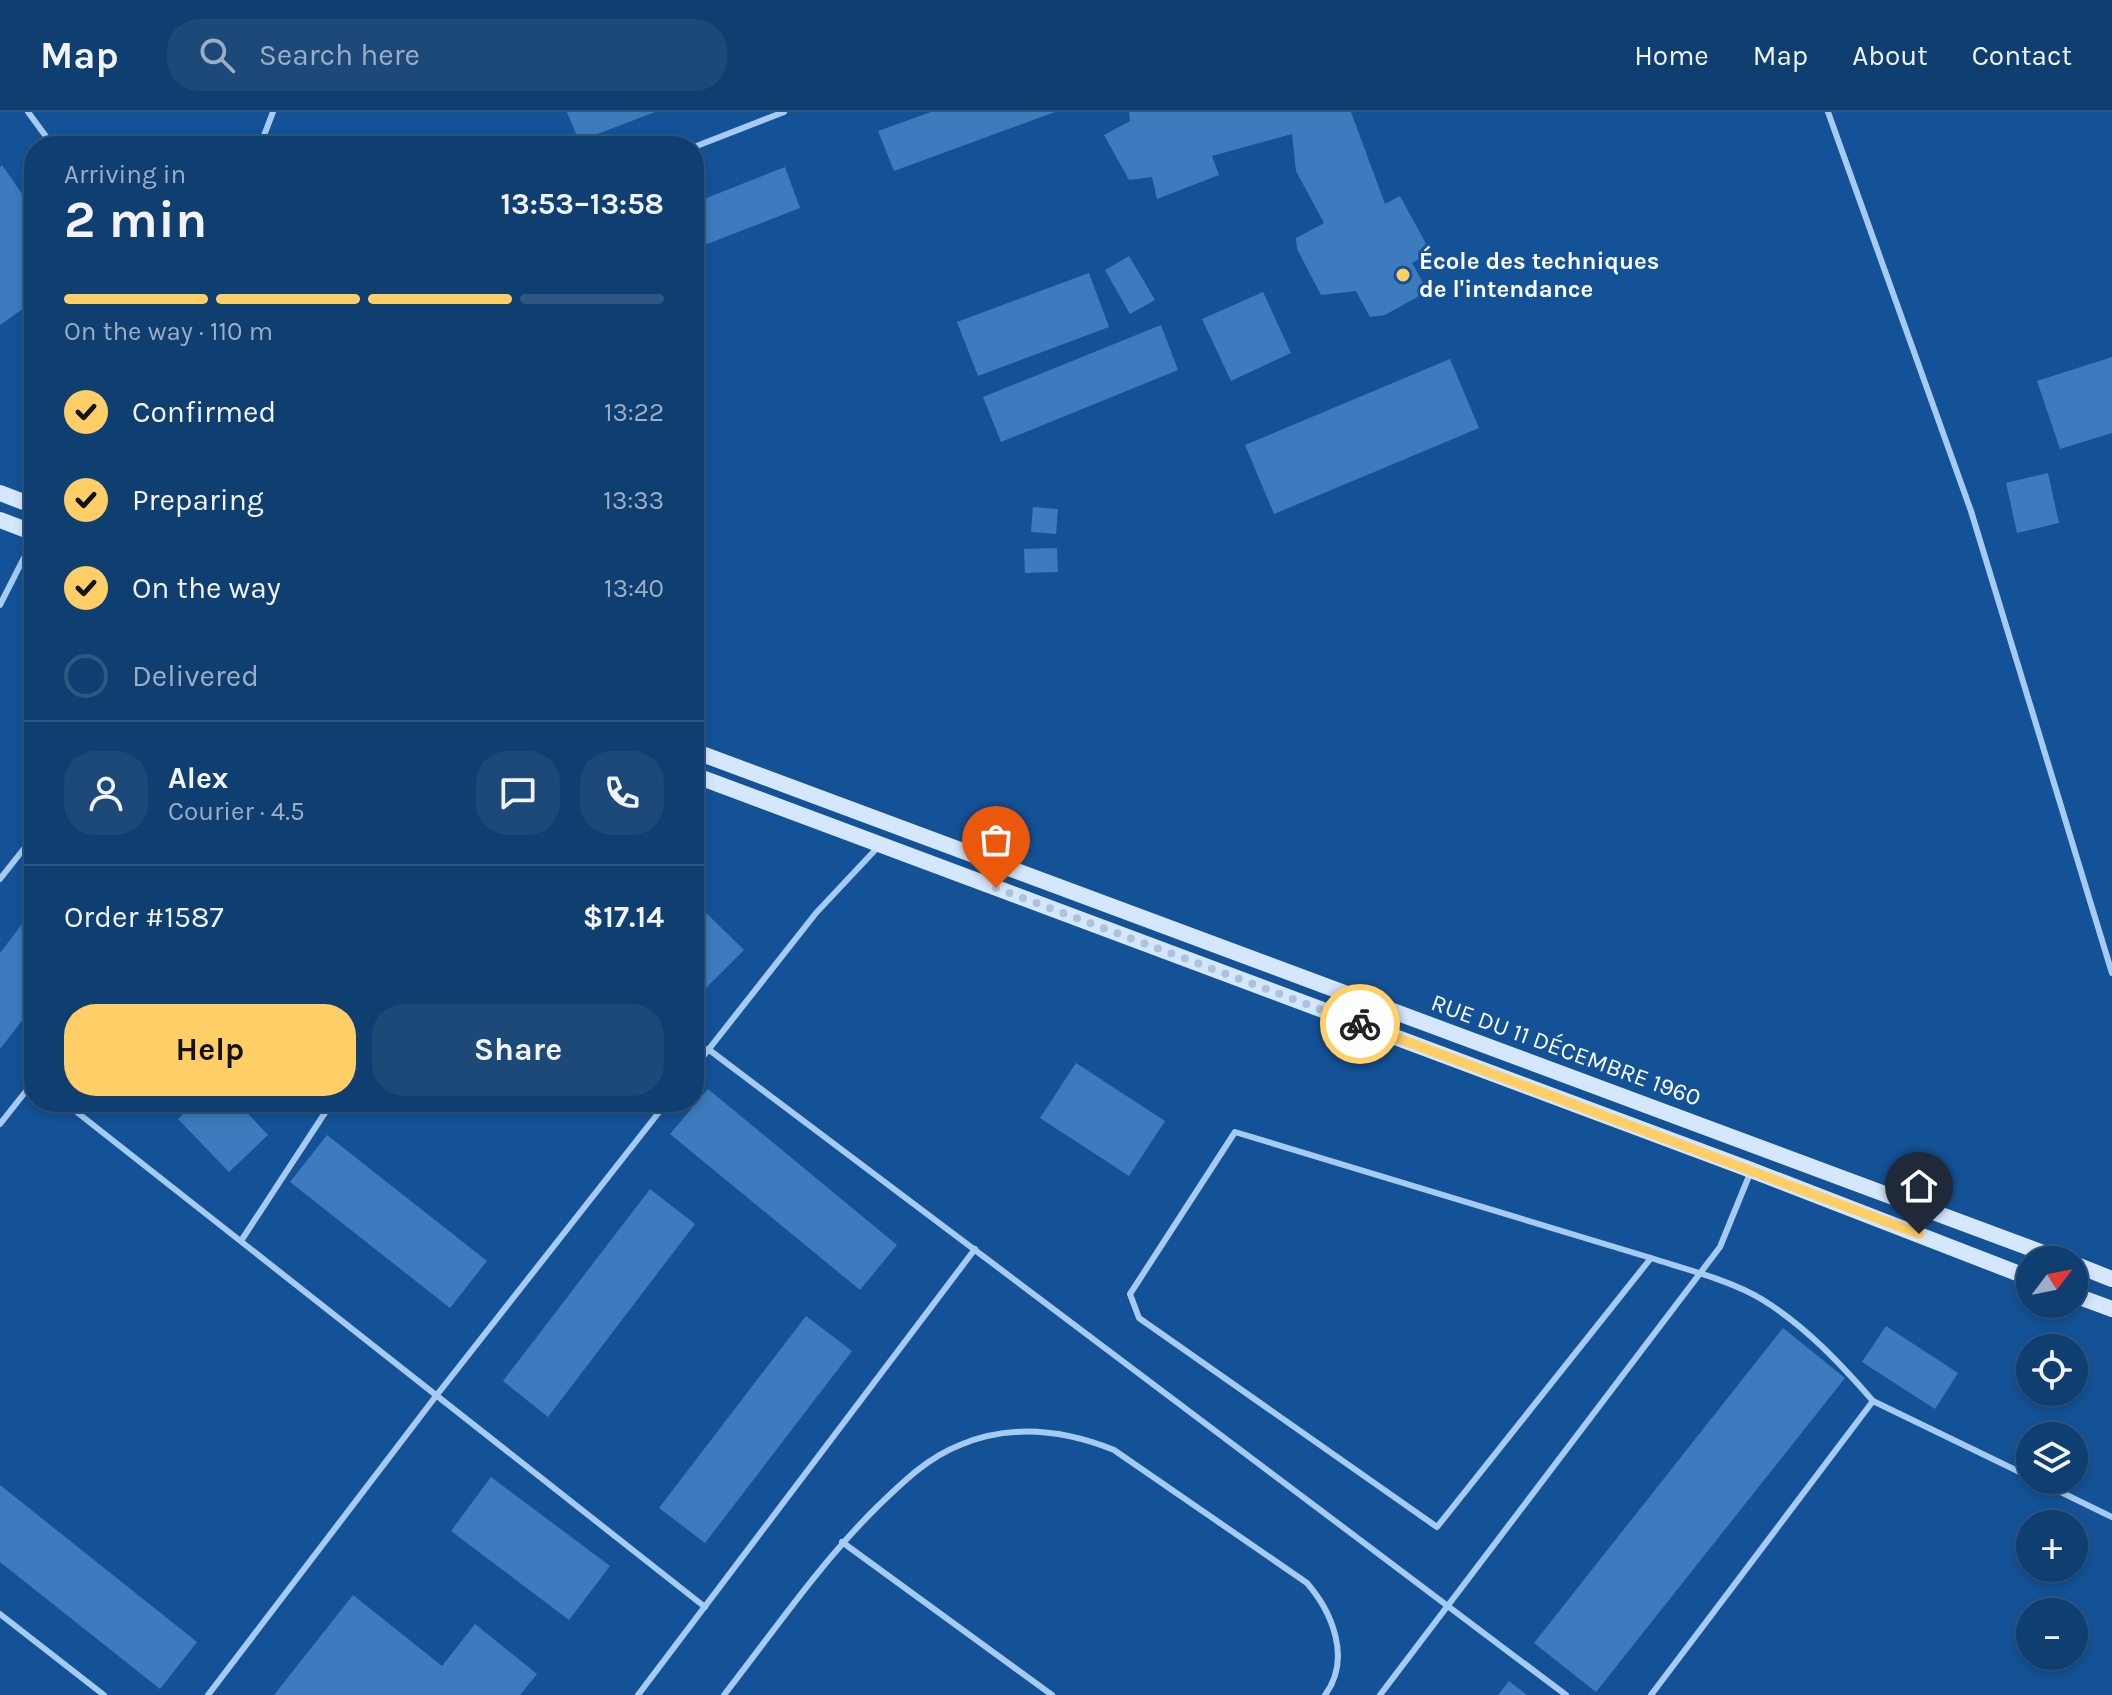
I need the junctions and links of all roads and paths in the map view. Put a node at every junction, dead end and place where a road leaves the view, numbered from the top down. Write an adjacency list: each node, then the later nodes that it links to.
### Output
1 (28, 112): 5 (lane)
2 (273, 112): 6 (lane)
3 (784, 112): 7 (lane)
4 (1828, 112): 19 (lane)
5 (46, 136)
6 (264, 136)
7 (704, 143)
8 (0, 493): 9 (main road)
9 (24, 502)
10 (0, 520): 11 (main road)
11 (24, 531)
12 (24, 556): 13 (lane)
13 (0, 605)
14 (704, 755): 29 (main road, RUE DU 11 DÉCEMBRE 1960)
15 (704, 779): 16 (main road, RUE DU 11 DÉCEMBRE 1960)
16 (880, 845): 20 (lane); 27 (main road, RUE DU 11 DÉCEMBRE 1960)
17 (24, 849): 18 (lane)
18 (0, 879)
19 (2112, 973)
20 (708, 1049): 21 (lane); 30 (lane)
21 (704, 1054)
22 (24, 1094): 26 (lane)
23 (77, 1112): 28 (lane)
24 (325, 1112): 28 (lane)
25 (659, 1112): 38 (lane)
26 (0, 1124)
27 (1751, 1170): 33 (lane); 34 (main road, RUE DU 11 DÉCEMBRE 1960)
28 (241, 1241): 38 (lane)
29 (2024, 1246)
30 (975, 1249): 44 (lane); 45 (lane)
31 (1651, 1258): 31 (lane); 33 (lane)
32 (2088, 1270): 35 (main road)
33 (1700, 1273): 39 (lane); 44 (lane)
34 (2016, 1273)
35 (2112, 1279)
36 (2088, 1300): 37 (main road)
37 (2112, 1309)
38 (436, 1396): 45 (lane); 48 (lane)
39 (1873, 1401): 40 (lane); 55 (lane)
40 (2016, 1470)
41 (2065, 1494): 42 (lane)
42 (2112, 1517)
43 (842, 1542): 50 (lane); 51 (lane); 52 (lane)
44 (1448, 1606): 53 (lane); 54 (lane)
45 (705, 1607): 49 (lane)
46 (0, 1614): 47 (lane)
47 (104, 1695)
48 (208, 1695)
49 (638, 1695)
50 (724, 1695)
51 (1052, 1695)
52 (1325, 1695)
53 (1380, 1695)
54 (1566, 1695)
55 (1651, 1695)

